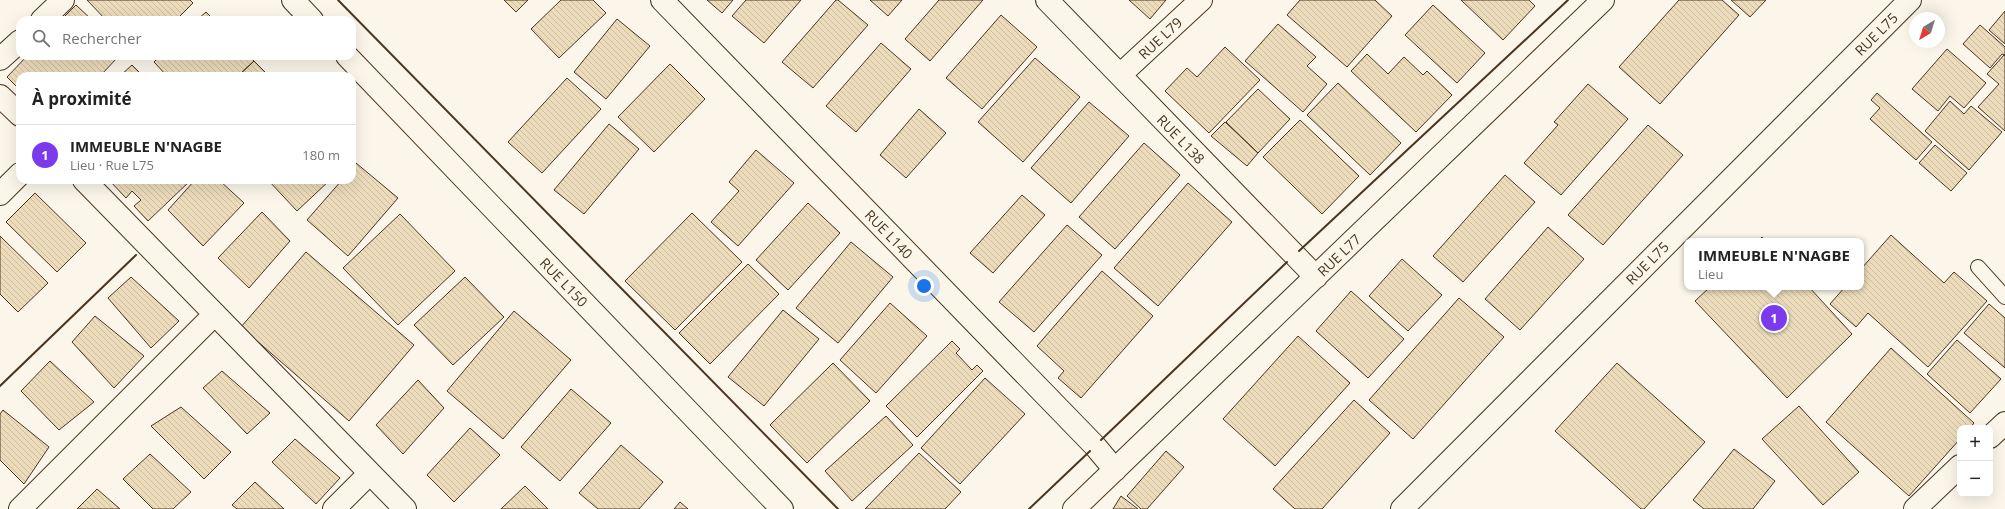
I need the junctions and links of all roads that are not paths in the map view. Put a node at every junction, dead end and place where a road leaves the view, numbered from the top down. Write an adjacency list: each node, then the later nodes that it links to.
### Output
1 (63, 0): 8 (street)
2 (293, 0): 9 (street)
3 (662, 0): 26 (street, RUE L140)
4 (1047, 0): 13 (street, RUE L138)
5 (1201, 0): 13 (street, RUE L79)
6 (1603, 0): 20 (street, RUE L77)
7 (1910, 0): 33 (street, RUE L75)
8 (46, 16)
9 (308, 16)
10 (16, 44): 11 (street)
11 (0, 59)
12 (351, 60): 31 (street, RUE L150)
13 (1120, 75): 20 (street, RUE L138)
14 (0, 96): 15 (street)
15 (16, 111)
16 (16, 178): 18 (street)
17 (88, 184): 22 (street)
18 (0, 194)
19 (1978, 267): 21 (lane)
20 (1316, 277): 26 (street, RUE L77)
21 (2005, 296)
22 (215, 314): 27 (street); 28 (street)
23 (2005, 423): 24 (street)
24 (1993, 434)
25 (1957, 469): 34 (street)
26 (1115, 470): 32 (street, RUE L77)
27 (370, 473): 29 (street); 30 (street)
28 (20, 509)
29 (334, 509)
30 (405, 509)
31 (782, 509)
32 (1074, 509)
33 (1402, 509)
34 (1915, 509)

